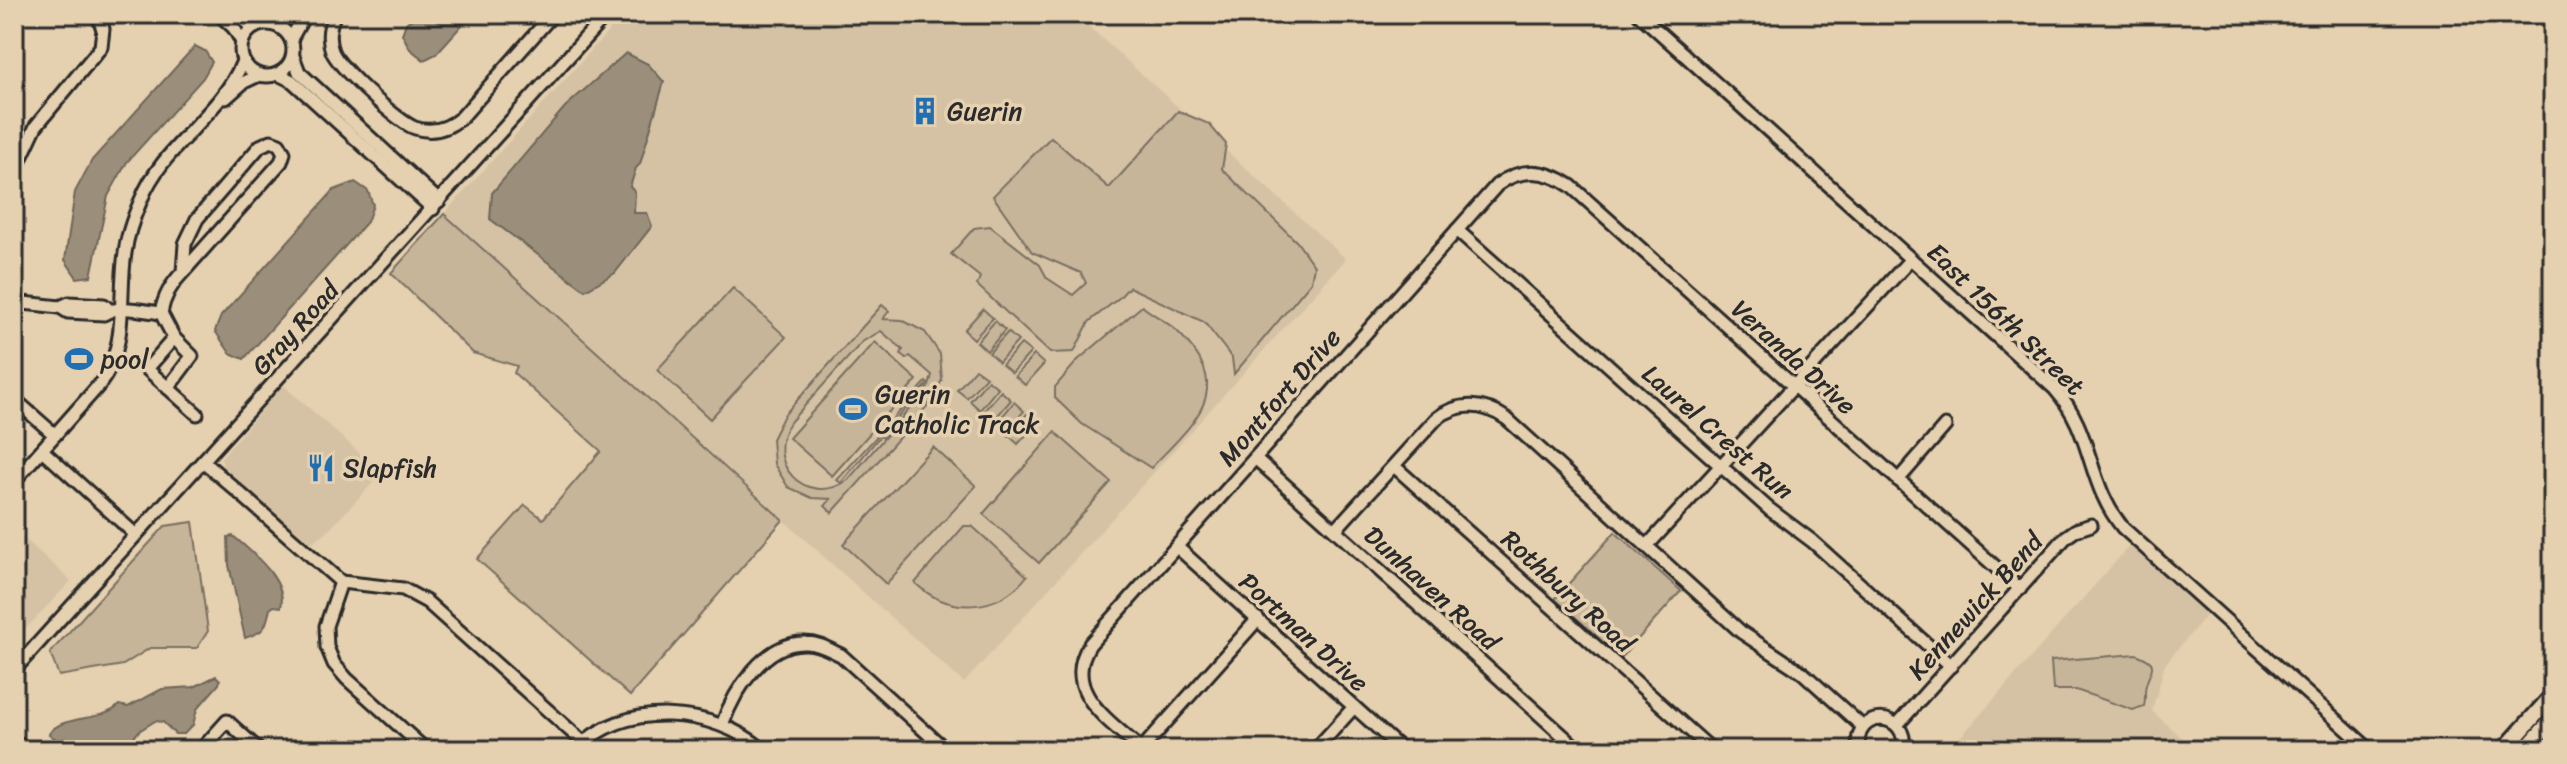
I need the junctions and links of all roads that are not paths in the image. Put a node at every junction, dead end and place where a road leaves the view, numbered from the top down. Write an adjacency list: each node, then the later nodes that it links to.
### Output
1 (97, 14): 20 (street)
2 (219, 14): 13 (street)
3 (235, 14): 11 (street)
4 (294, 14): 10 (street)
5 (305, 14): 12 (street)
6 (335, 14): 7 (street)
7 (553, 14)
8 (607, 14): 21 (street, Gray Road)
9 (1639, 14): 23 (street, East 156th Street)
10 (275, 25): 11 (street); 12 (street)
11 (254, 27): 13 (street)
12 (291, 39): 14 (street)
13 (242, 42): 15 (street)
14 (293, 56): 16 (street); 21 (street)
15 (243, 61): 17 (street); 18 (street)
16 (278, 74): 17 (street); 21 (street)
17 (259, 75): 18 (street)
18 (212, 108): 26 (street)
19 (1532, 171): 22 (street, Montfort Drive); 29 (street, Veranda Drive)
20 (14, 173)
21 (436, 205): 37 (street, Gray Road)
22 (1457, 230): 36 (street, Montfort Drive); 39 (street, Laurel Crest Run)
23 (1911, 259): 29 (street); 73 (street, East 156th Street)
24 (183, 272): 24 (street); 27 (street)
25 (14, 302): 26 (street)
26 (122, 309): 27 (street); 34 (street)
27 (161, 313): 28 (street)
28 (174, 338): 30 (street); 30 (street)
29 (1793, 385): 39 (street); 40 (street, Veranda Drive)
30 (168, 388): 32 (street)
31 (14, 399): 34 (street)
32 (197, 414)
33 (1945, 426): 40 (street)
34 (55, 435): 35 (street)
35 (42, 450): 41 (street); 44 (street)
36 (1255, 458): 43 (street, Dunhaven Road); 46 (street, Montfort Drive)
37 (203, 461): 44 (street, Gray Road); 47 (street)
38 (1394, 466): 43 (street); 45 (street); 70 (street, Rothbury Road)
39 (1721, 466): 45 (street); 50 (street, Laurel Crest Run)
40 (1898, 480): 48 (street, Veranda Drive)
41 (14, 481)
42 (2091, 525): 48 (street, Kennewick Bend)
43 (1335, 530): 69 (street, Dunhaven Road)
44 (136, 535): 51 (street, Gray Road)
45 (1647, 546): 57 (street)
46 (1177, 547): 49 (street, Portman Drive); 66 (street, Montfort Drive)
47 (341, 582): 59 (street); 60 (street)
48 (2020, 589): 50 (street, Kennewick Bend)
49 (1258, 619): 53 (street, Portman Drive); 66 (street)
50 (1951, 666): 56 (street, Kennewick Bend)
51 (14, 670)
52 (2553, 695): 74 (main road)
53 (1354, 707): 67 (street); 68 (street, Portman Drive)
54 (2553, 719): 75 (main road)
55 (722, 725): 59 (street); 64 (street); 65 (street)
56 (1897, 725): 57 (street); 72 (street)
57 (1863, 727): 71 (street)
58 (14, 740): 61 (street)
59 (579, 746)
60 (422, 749)
61 (26, 750)
62 (201, 750): 63 (street)
63 (259, 750)
64 (763, 750)
65 (946, 750)
66 (1142, 750)
67 (1315, 750)
68 (1402, 750)
69 (1579, 750)
70 (1712, 750)
71 (1859, 750)
72 (1903, 750)
73 (2370, 750)
74 (2504, 750)
75 (2525, 750)

